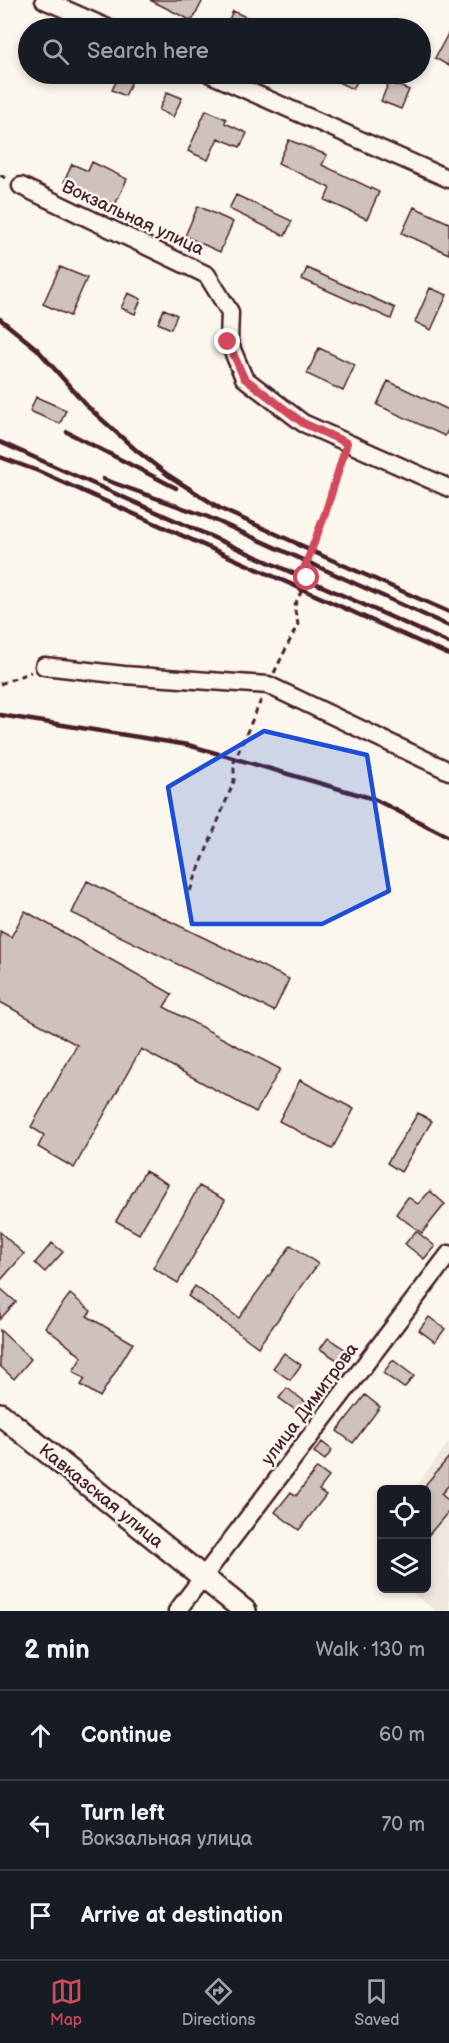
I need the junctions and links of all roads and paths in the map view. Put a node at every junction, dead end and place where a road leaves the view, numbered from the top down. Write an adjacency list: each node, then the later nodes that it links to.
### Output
1 (44, 0): 2 (street)
2 (85, 18)
3 (233, 84): 4 (street)
4 (449, 179)
5 (21, 186): 6 (street, Вокзальная улица)
6 (347, 443): 7 (street, Вокзальная улица); 10 (path)
7 (449, 488)
8 (44, 666): 9 (path); 10 (street)
9 (0, 684)
10 (268, 685): 11 (street); 12 (path)
11 (449, 771)
12 (190, 891)
13 (449, 1254): 15 (street, улица Димитрова)
14 (0, 1414): 15 (main road, Кавказская улица)
15 (202, 1578): 16 (street); 17 (main road, Кавказская улица)
16 (177, 1611)
17 (245, 1611)

